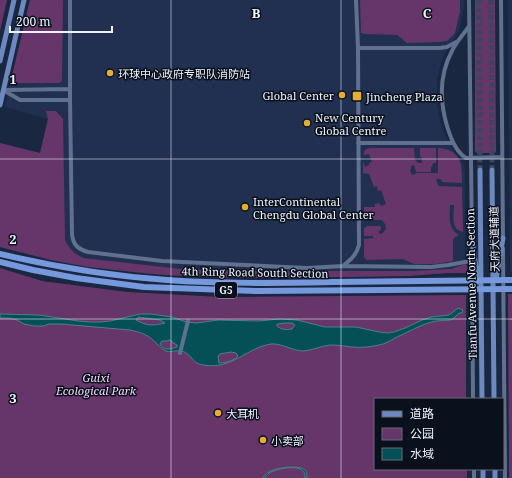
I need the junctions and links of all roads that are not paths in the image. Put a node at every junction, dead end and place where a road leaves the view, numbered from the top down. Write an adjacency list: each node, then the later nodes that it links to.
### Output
1 (14, 0): 10 (main road)
2 (24, 0): 12 (main road)
3 (70, 0): 11 (street)
4 (356, 0): 9 (street)
5 (469, 0): 7 (street, 天府大道辅道)
6 (501, 0): 17 (street, 天府大道辅道)
7 (470, 26): 8 (street); 18 (street, 天府大道辅道)
8 (459, 40): 9 (street); 16 (street)
9 (358, 48): 15 (street)
10 (0, 61)
11 (70, 89): 12 (street); 13 (street)
12 (3, 90): 13 (street); 14 (main road)
13 (70, 100): 26 (street)
14 (0, 105)
15 (358, 143): 16 (street); 26 (street)
16 (453, 143): 18 (street)
17 (502, 157): 18 (street); 21 (street, 天府大道辅道)
18 (471, 158): 22 (street, 天府大道辅道)
19 (480, 170): 29 (main road, Tianfu Avenue North Section)
20 (492, 170): 30 (main road, Tianfu Avenue North Section)
21 (503, 238): 30 (main road); 37 (street, 天府大道辅道)
22 (472, 239): 24 (street, 天府大道辅道); 29 (main road)
23 (0, 254): 27 (highway, 4th Ring Road South Section / G5)
24 (472, 261): 26 (street); 33 (street, 天府大道辅道)
25 (0, 262): 28 (highway, 4th Ring Road South Section / G5)
26 (343, 266)
27 (512, 280)
28 (512, 289)
29 (482, 297): 34 (main road, Tianfu Avenue North Section)
30 (493, 297): 35 (main road, Tianfu Avenue North Section)
31 (188, 321): 32 (street)
32 (180, 353)
33 (473, 398)
34 (482, 398)
35 (495, 398)
36 (504, 447): 37 (street)
37 (505, 453): 38 (street, 天府大道辅道)
38 (505, 478)

